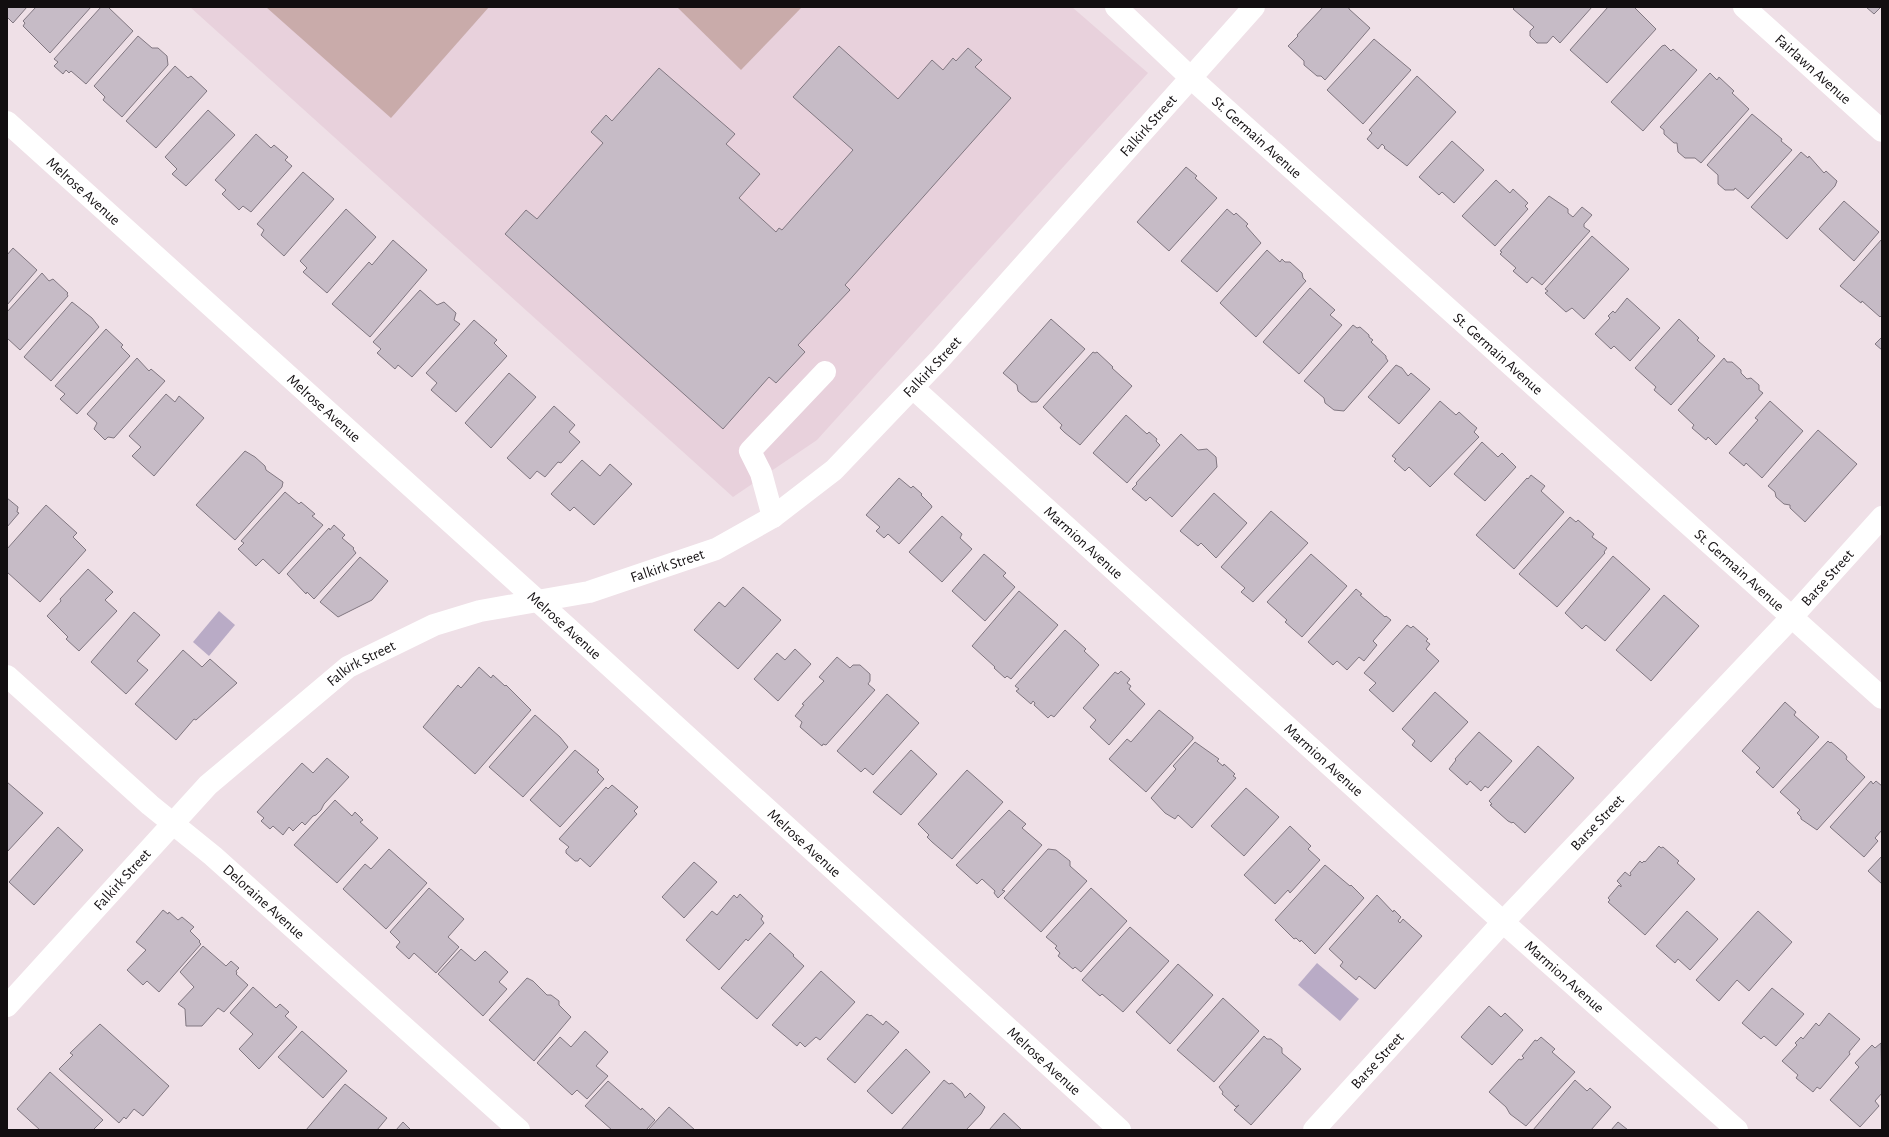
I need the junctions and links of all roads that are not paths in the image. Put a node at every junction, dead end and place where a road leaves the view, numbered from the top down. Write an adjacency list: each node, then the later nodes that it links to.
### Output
1 (1116, 7): 4 (street, St. Germain Avenue)
2 (1254, 7): 4 (street, Falkirk Street)
3 (1744, 7): 6 (street, Fairlawn Avenue)
4 (1191, 78): 8 (street, Falkirk Street); 12 (street, St. Germain Avenue)
5 (7, 122): 11 (street, Melrose Avenue)
6 (1882, 131)
7 (826, 372): 9 (street)
8 (912, 388): 9 (street, Falkirk Street); 16 (street, Marmion Avenue)
9 (773, 517): 11 (street, Falkirk Street)
10 (1882, 517): 12 (street, Barse Street)
11 (536, 600): 15 (street, Falkirk Street); 19 (street, Melrose Avenue)
12 (1791, 618): 14 (street, St. Germain Avenue); 16 (street, Barse Street)
13 (7, 676): 15 (street, Deloraine Avenue)
14 (1882, 698)
15 (173, 825): 17 (street, Falkirk Street); 18 (street, Deloraine Avenue)
16 (1503, 922): 20 (street, Barse Street); 21 (street, Marmion Avenue)
17 (7, 1006)
18 (519, 1130)
19 (1120, 1130)
20 (1314, 1130)
21 (1736, 1130)

